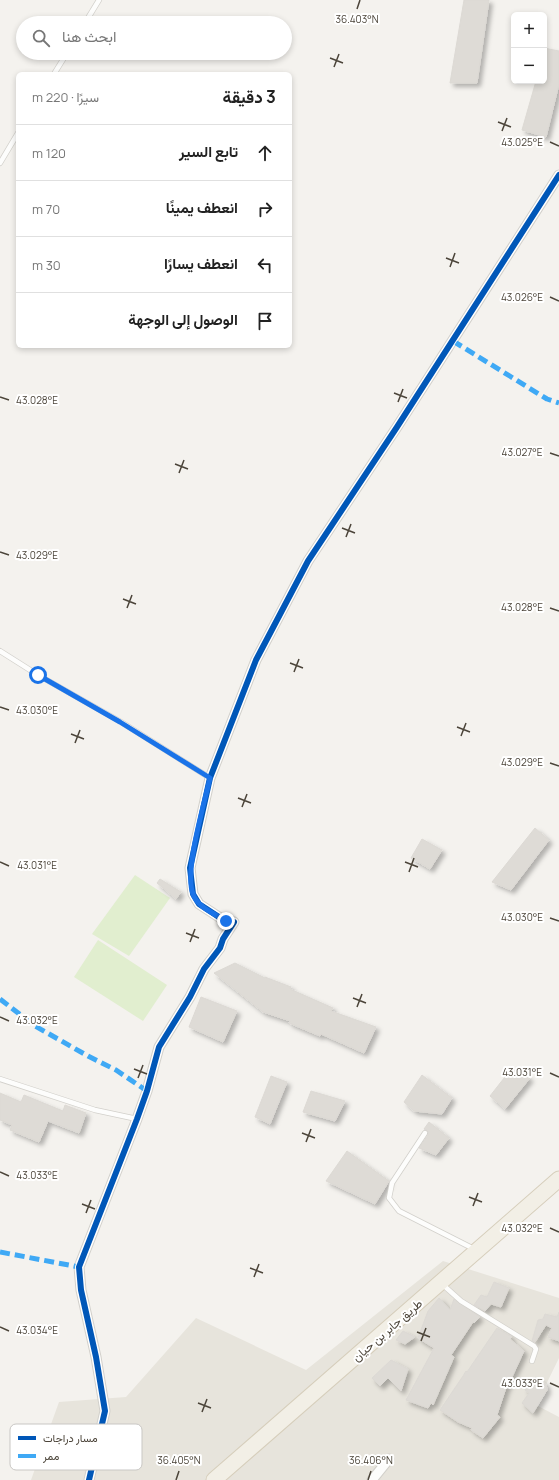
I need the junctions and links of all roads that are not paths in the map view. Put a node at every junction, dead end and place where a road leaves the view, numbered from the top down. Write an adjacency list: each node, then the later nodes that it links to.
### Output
1 (99, 0): 2 (lane)
2 (89, 16)
3 (63, 60): 4 (lane)
4 (55, 72)
5 (16, 136): 6 (lane)
6 (0, 163)
7 (559, 175): 9 (street)
8 (0, 651): 9 (lane)
9 (210, 778): 11 (street)
10 (0, 1079): 11 (lane)
11 (137, 1118): 17 (street)
12 (425, 1133): 14 (lane)
13 (559, 1179): 14 (main road, طريق جابر بن حيان)
14 (477, 1250): 15 (main road, طريق جابر بن حيان)
15 (440, 1283): 16 (lane); 21 (main road, طريق جابر بن حيان)
16 (532, 1361)
17 (102, 1424)
18 (389, 1459): 22 (street)
19 (91, 1470): 20 (street)
20 (89, 1480)
21 (214, 1480)
22 (372, 1480)

